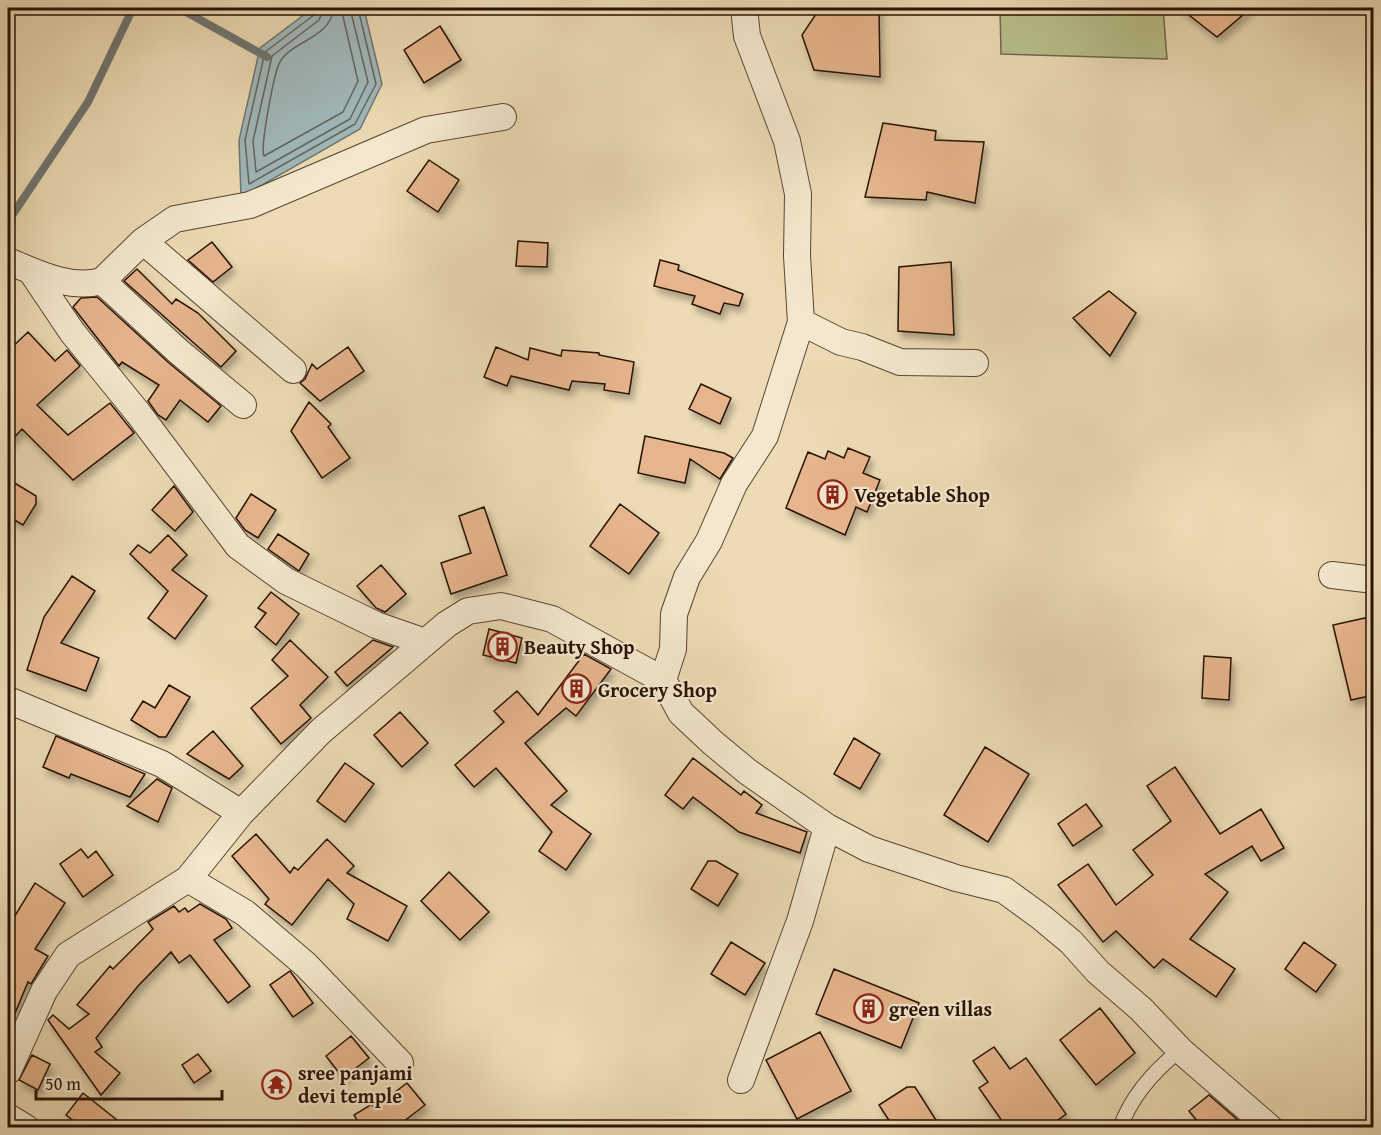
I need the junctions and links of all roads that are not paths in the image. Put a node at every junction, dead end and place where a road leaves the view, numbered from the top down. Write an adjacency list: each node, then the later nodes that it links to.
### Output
1 (744, 8): 7 (street)
2 (503, 117): 3 (street)
3 (144, 241): 6 (street); 9 (street)
4 (8, 261): 5 (street)
5 (32, 271): 6 (street); 13 (street)
6 (102, 281): 10 (street)
7 (801, 322): 8 (street); 14 (street)
8 (975, 363)
9 (293, 370)
10 (243, 405)
11 (1332, 575): 12 (street)
12 (1374, 580)
13 (425, 642): 14 (street); 16 (street)
14 (663, 680): 17 (street)
15 (8, 700): 16 (street)
16 (241, 813): 18 (street)
17 (826, 827): 19 (street); 22 (street)
18 (188, 879): 20 (street); 21 (street)
19 (1180, 1050): 25 (lane); 26 (street)
20 (400, 1063)
21 (8, 1071)
22 (741, 1080)
23 (8, 1117): 24 (street)
24 (26, 1128)
25 (1120, 1128)
26 (1270, 1128)

